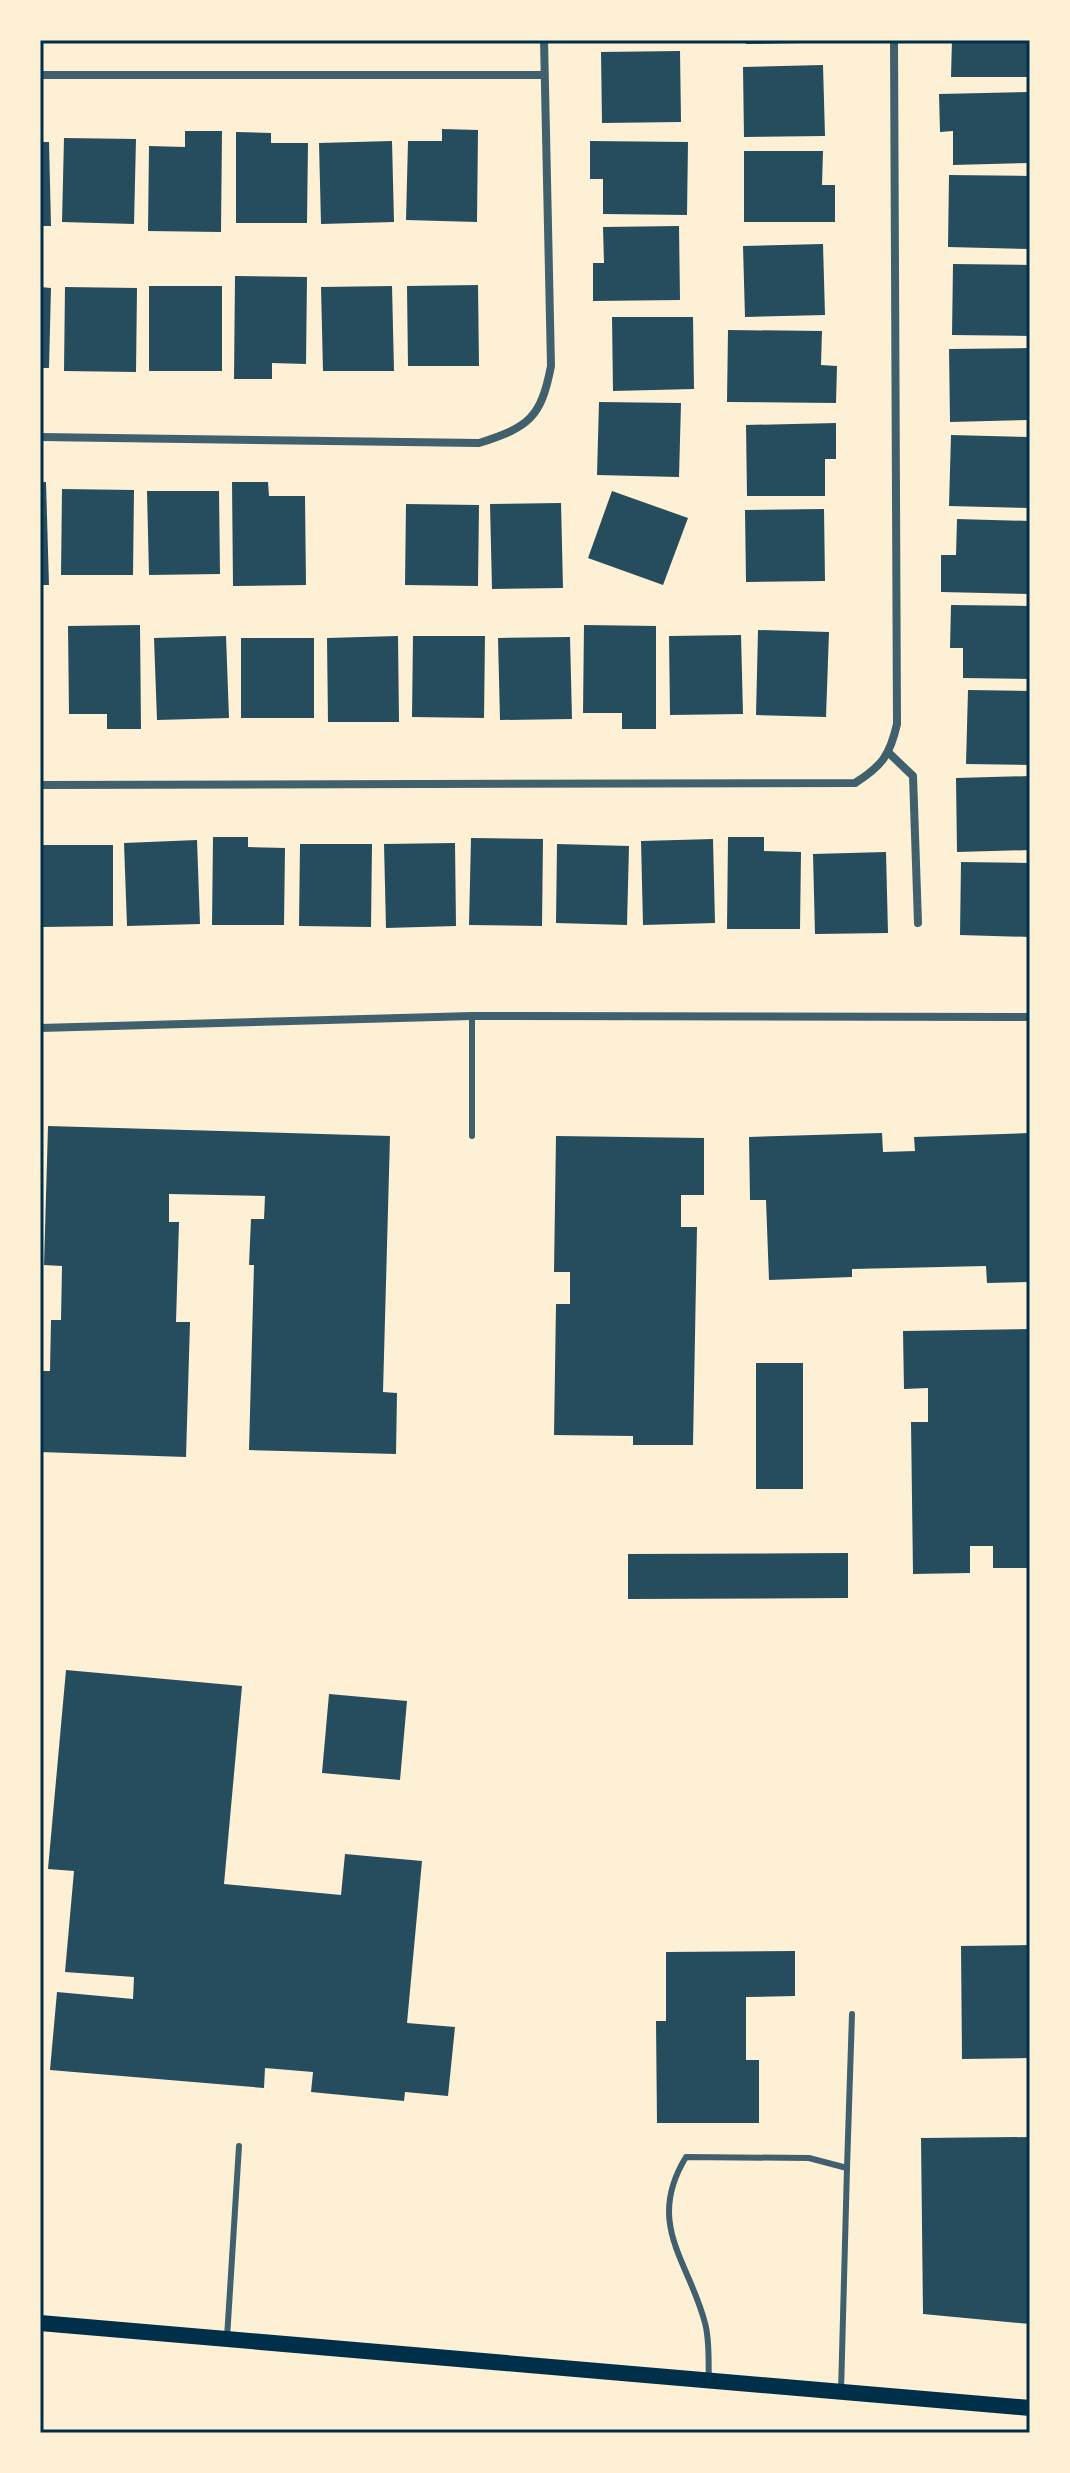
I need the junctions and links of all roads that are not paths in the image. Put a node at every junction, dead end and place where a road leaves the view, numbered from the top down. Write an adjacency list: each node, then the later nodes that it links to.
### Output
1 (544, 40): 4 (street)
2 (894, 40): 6 (street)
3 (40, 75): 4 (street)
4 (544, 75): 5 (street)
5 (40, 437)
6 (890, 754): 7 (street); 8 (street)
7 (40, 785)
8 (918, 923)
9 (472, 1016): 10 (street); 11 (street); 12 (lane)
10 (1030, 1017)
11 (40, 1028)
12 (472, 1136)
13 (852, 2014): 15 (lane)
14 (239, 2146): 17 (lane)
15 (847, 2168): 18 (lane); 19 (lane)
16 (40, 2323): 17 (main road)
17 (227, 2339): 18 (main road)
18 (709, 2380): 19 (main road)
19 (841, 2392): 20 (main road)
20 (1030, 2408)

